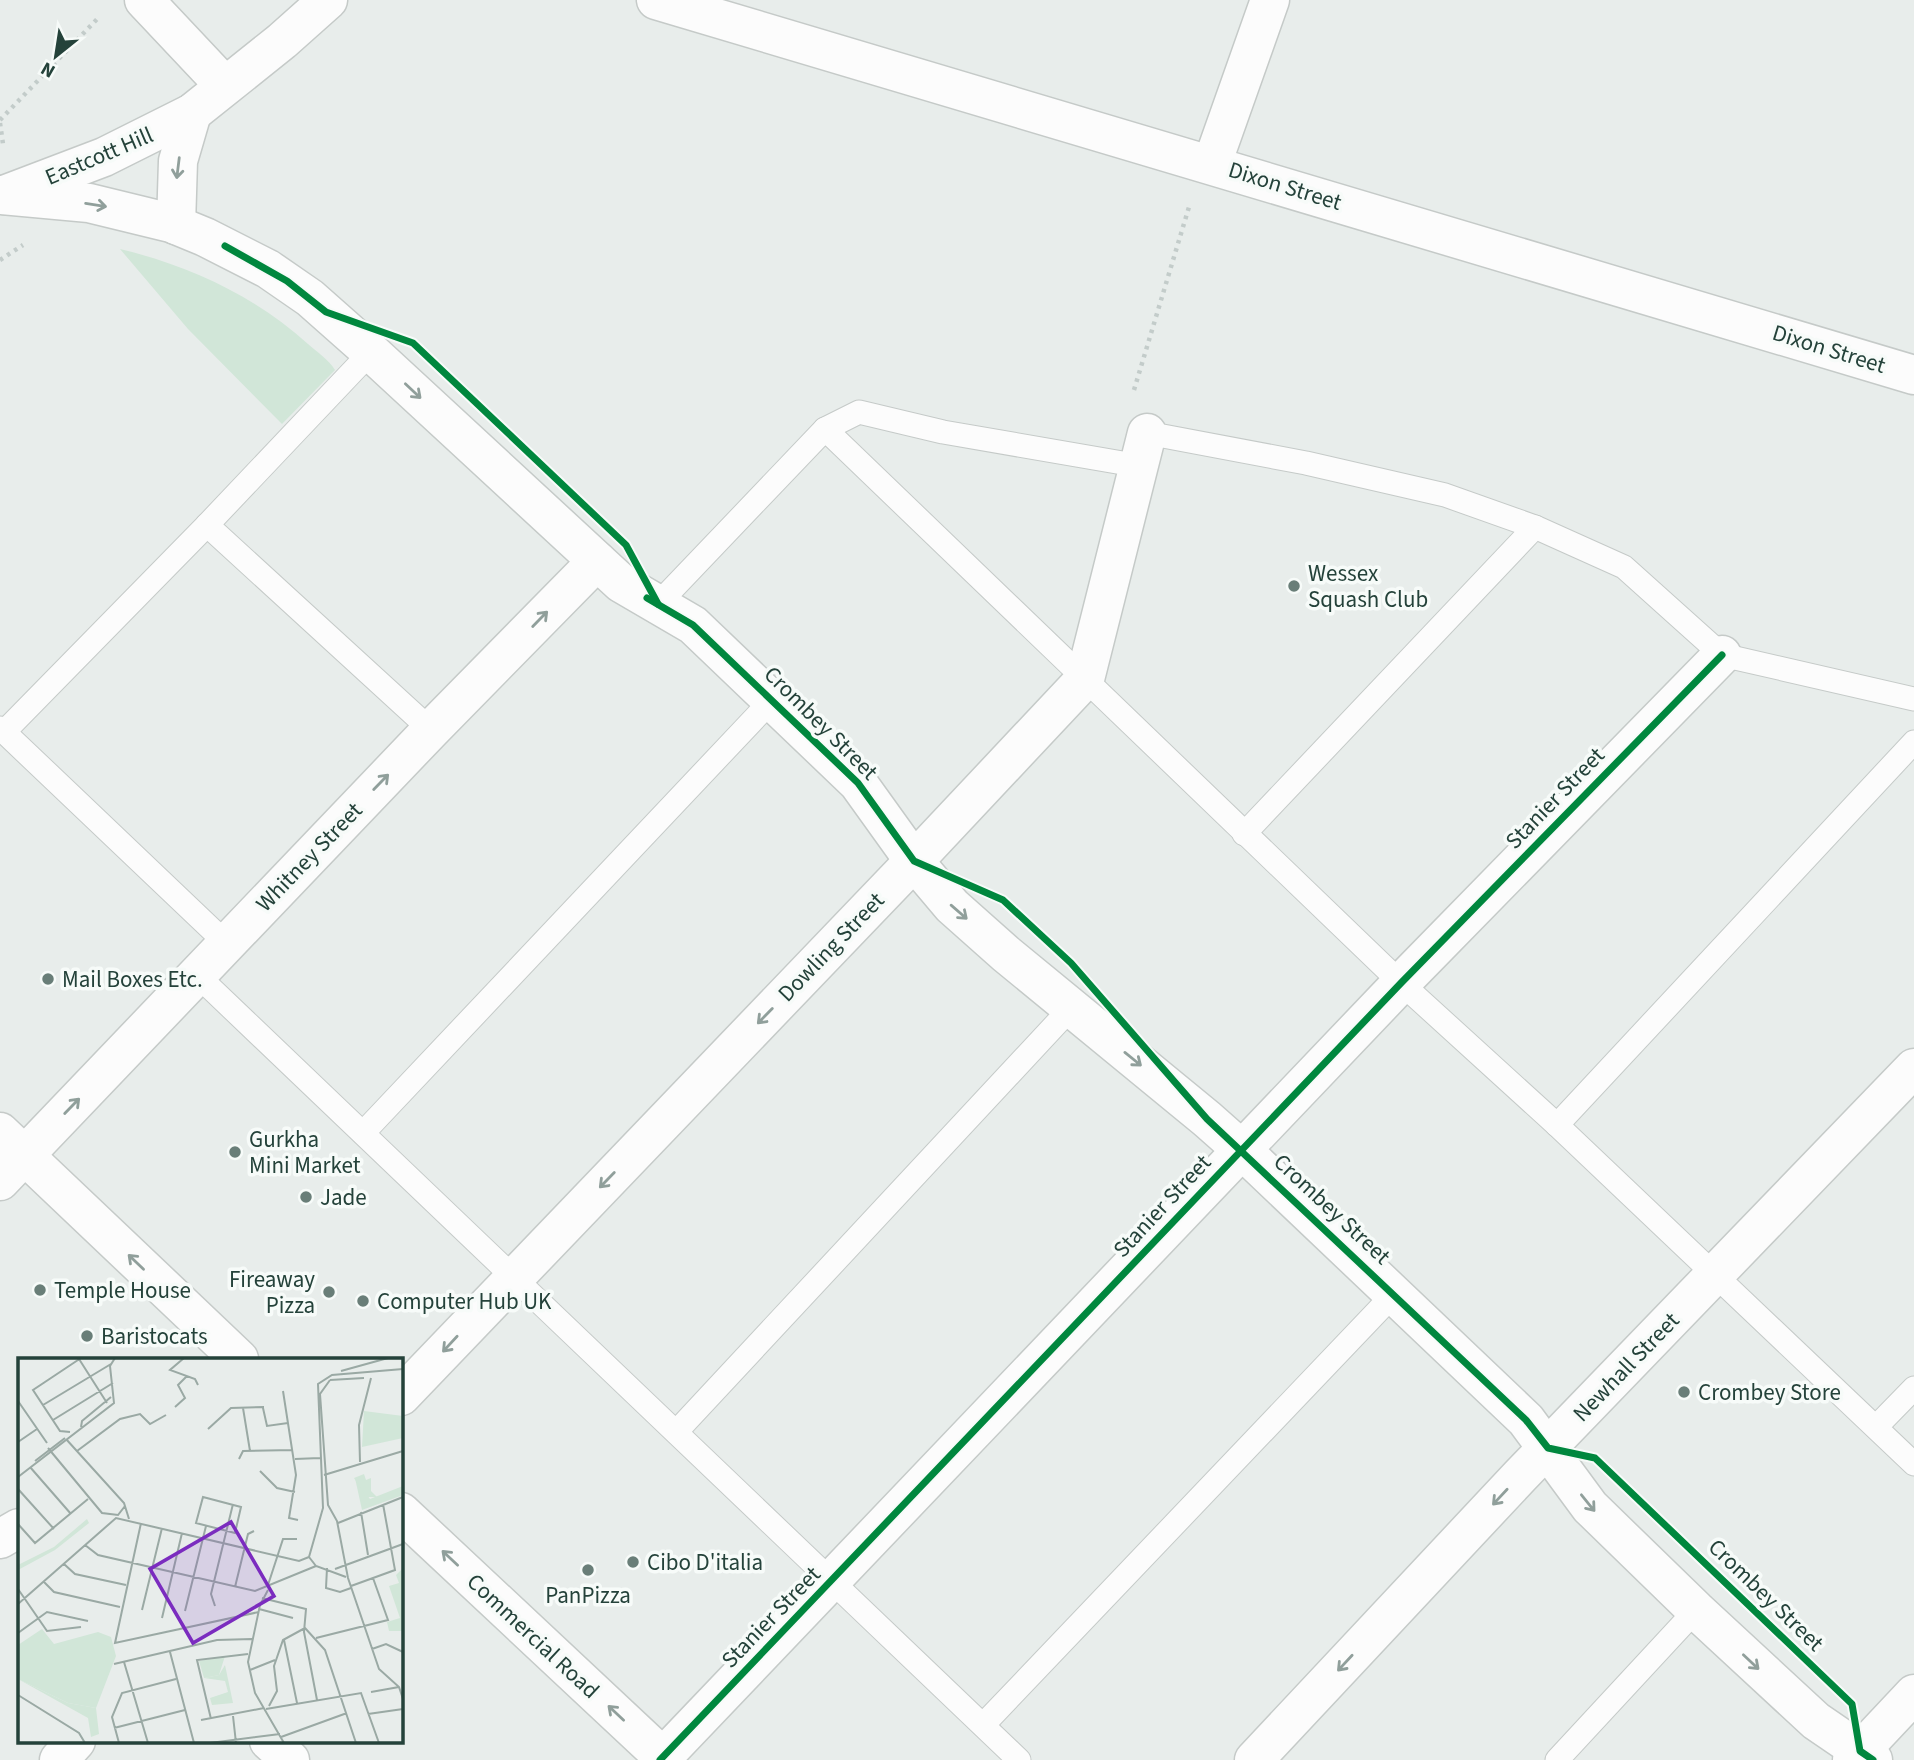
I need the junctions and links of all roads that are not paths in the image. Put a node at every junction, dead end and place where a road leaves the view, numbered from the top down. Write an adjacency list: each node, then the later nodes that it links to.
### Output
1 (144, 0): 5 (street)
2 (328, 0): 5 (street, Eastcott Hill)
3 (656, 0): 7 (street, Dixon Street)
4 (1270, 0): 7 (street)
5 (225, 86): 6 (street, Eastcott Hill)
6 (192, 113): 8 (street, Eastcott Hill); 9 (street, Eastcott Hill, one-way to 9)
7 (1207, 163): 11 (street, Dixon Street)
8 (2, 195): 9 (street, Crombey Street, one-way to 9)
9 (176, 225): 10 (street, Crombey Street)
10 (371, 352): 14 (lane); 16 (street, Crombey Street, one-way to 16)
11 (1914, 374)
12 (825, 429): 13 (lane); 17 (lane); 19 (lane)
13 (1143, 449): 15 (lane); 19 (street, Dowling Street)
14 (207, 526): 22 (lane); 23 (lane)
15 (1535, 527): 18 (lane); 25 (lane)
16 (597, 561): 17 (street, Crombey Street); 23 (street, Whitney Street, one-way to 16)
17 (658, 604): 21 (street, Crombey Street)
18 (1722, 655): 20 (lane); 29 (street, Stanier Street)
19 (1085, 679): 25 (lane); 26 (street, Dowling Street)
20 (1914, 699)
21 (772, 700): 26 (street, Crombey Street); 33 (lane)
22 (2, 730): 27 (lane)
23 (431, 730): 27 (street, Whitney Street, one-way to 23)
24 (1914, 742): 32 (lane)
25 (1244, 834): 29 (lane)
26 (914, 861): 30 (street, Crombey Street, one-way to 30); 37 (street, Dowling Street, one-way to 37)
27 (227, 944): 28 (street, Whitney Street)
28 (197, 975): 33 (lane); 35 (street, Whitney Street, one-way to 28)
29 (1401, 983): 32 (lane); 34 (street, Stanier Street)
30 (1071, 1008): 34 (street, Crombey Street, one-way to 34); 43 (lane)
31 (1914, 1068): 36 (street, Newhall Street)
32 (1557, 1125): 36 (lane)
33 (363, 1133): 37 (lane)
34 (1242, 1150): 38 (street, Crombey Street); 49 (street, Stanier Street)
35 (8, 1156): 39 (street, one-way to 35)
36 (1717, 1275): 42 (lane); 44 (street, Newhall Street)
37 (514, 1276): 41 (street, Dowling Street, one-way to 41); 43 (lane)
38 (1394, 1294): 44 (street, Crombey Street); 52 (lane)
39 (238, 1358)
40 (1914, 1388): 42 (lane)
41 (402, 1395)
42 (1876, 1427): 45 (lane)
43 (677, 1431): 49 (lane)
44 (1548, 1448): 50 (street, Crombey Street, one-way to 50); 60 (street, Newhall Street, one-way to 60)
45 (1914, 1464)
46 (402, 1514): 56 (street, Commercial Road, one-way to 46)
47 (18, 1529): 48 (street)
48 (0, 1539)
49 (832, 1581): 52 (lane); 56 (street, Stanier Street)
50 (1696, 1610): 55 (street, Crombey Street, one-way to 55); 61 (lane)
51 (1914, 1694): 55 (street)
52 (983, 1726): 59 (lane)
53 (75, 1742): 57 (street)
54 (271, 1742): 58 (street)
55 (1861, 1757)
56 (663, 1759)
57 (59, 1760)
58 (290, 1760)
59 (1020, 1760)
60 (1254, 1760)
61 (1558, 1760)

